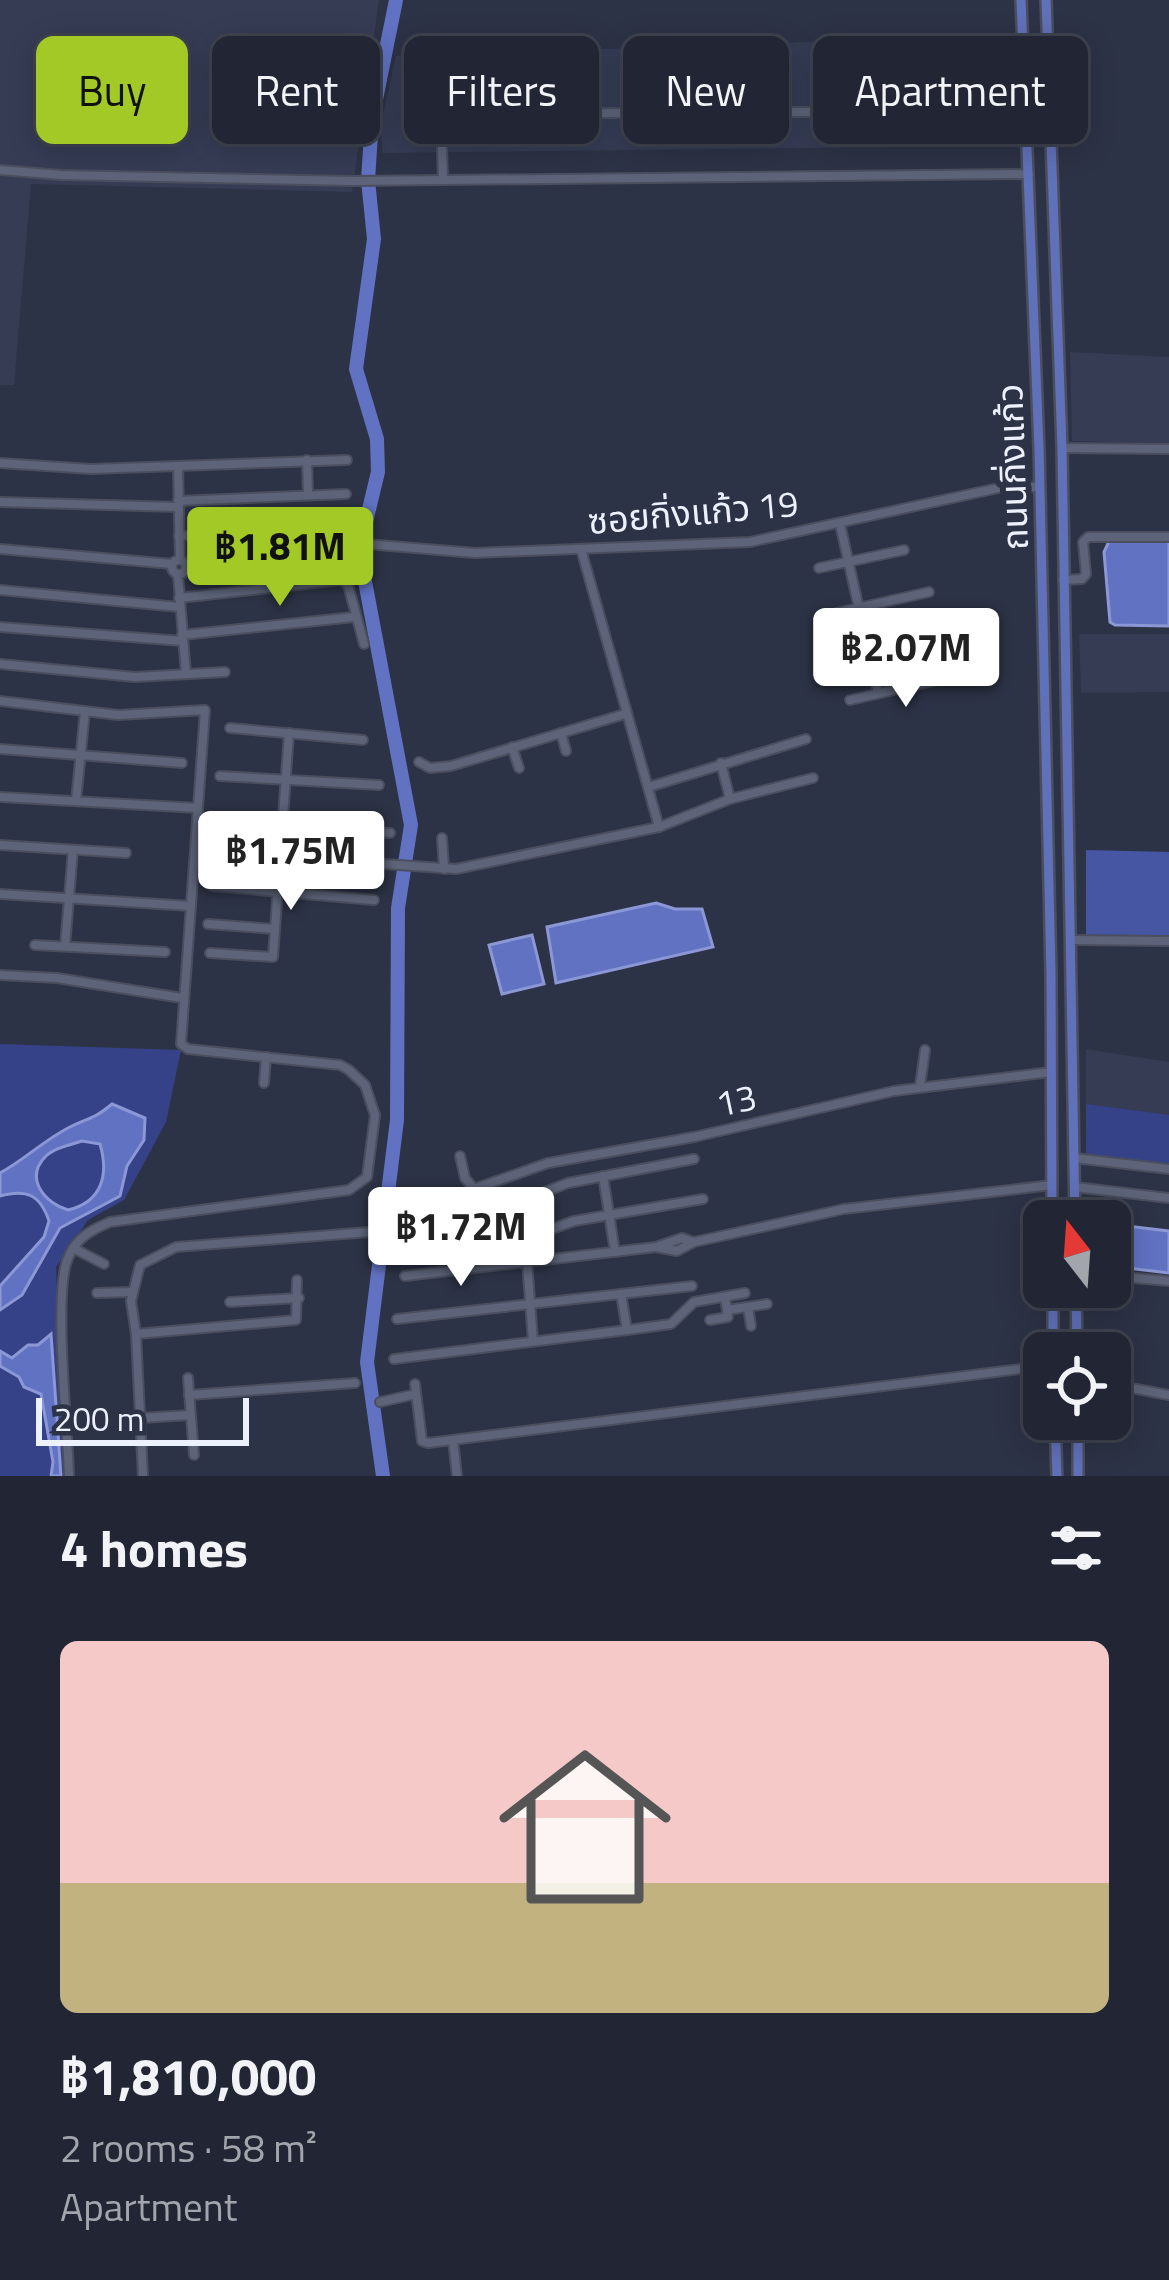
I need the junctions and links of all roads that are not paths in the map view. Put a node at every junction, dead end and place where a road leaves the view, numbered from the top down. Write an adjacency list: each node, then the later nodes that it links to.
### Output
1 (1021, 0): 3 (main road, ถนนกิ่งแก้ว)
2 (1046, 0): 9 (main road, ถนนกิ่งแก้ว)
3 (1022, 36)
4 (813, 112): 8 (street)
5 (1027, 144): 7 (main road, ถนนกิ่งแก้ว)
6 (0, 170): 8 (street)
7 (1029, 174): 8 (street); 15 (main road, ถนนกิ่งแก้ว)
8 (443, 179)
9 (1062, 448): 10 (street); 30 (main road, ถนนกิ่งแก้ว)
10 (1169, 449)
11 (308, 460): 12 (street); 14 (street); 16 (street)
12 (346, 460)
13 (0, 464): 14 (street)
14 (178, 466): 19 (street)
15 (1040, 487): 20 (street, ซอยกิ่งแก้ว 19); 103 (main road, ถนนกิ่งแก้ว)
16 (308, 494): 17 (street); 19 (street)
17 (346, 494)
18 (0, 502): 19 (street)
19 (178, 504): 22 (street)
20 (839, 524): 25 (street, ซอยกิ่งแก้ว 19); 27 (street)
21 (228, 533): 22 (street)
22 (179, 536): 28 (street)
23 (1169, 537): 30 (street)
24 (0, 549): 28 (street, ซอยกิ่งแก้ว 19)
25 (580, 549): 28 (street, ซอยกิ่งแก้ว 19); 51 (street)
26 (904, 550): 27 (street)
27 (848, 562): 29 (street); 34 (street)
28 (179, 564): 33 (street)
29 (819, 568)
30 (1064, 580): 93 (main road, ถนนกิ่งแก้ว)
31 (0, 590): 33 (street)
32 (929, 592): 34 (street)
33 (179, 602): 36 (street); 39 (street)
34 (859, 609): 35 (street); 41 (street)
35 (836, 614)
36 (354, 617): 39 (street); 40 (street)
37 (0, 627): 39 (street)
38 (942, 637): 41 (street)
39 (182, 638): 45 (street)
40 (364, 644)
41 (869, 653): 42 (street); 47 (street)
42 (840, 659)
43 (0, 664): 45 (street)
44 (226, 672): 45 (street)
45 (186, 674)
46 (951, 677): 47 (street)
47 (878, 693): 48 (street)
48 (850, 700)
49 (0, 701): 50 (street)
50 (85, 711): 60 (street); 73 (street)
51 (625, 714): 54 (street); 76 (street)
52 (230, 728): 53 (street)
53 (289, 733): 56 (street); 67 (street)
54 (561, 733): 57 (street); 59 (street)
55 (806, 739): 63 (street)
56 (363, 740)
57 (512, 747): 61 (street); 64 (street)
58 (0, 749): 60 (street)
59 (566, 751)
60 (81, 755): 62 (street); 72 (street)
61 (419, 762)
62 (182, 763)
63 (722, 764): 69 (street); 71 (street)
64 (519, 767)
65 (220, 776): 67 (street)
66 (813, 778): 71 (street)
67 (285, 780): 68 (street); 75 (street)
68 (379, 785)
69 (652, 786)
70 (0, 796): 72 (street)
71 (730, 799): 76 (street)
72 (76, 801): 73 (street)
73 (198, 808): 81 (street)
74 (217, 820): 75 (street)
75 (282, 825): 77 (street); 83 (street)
76 (659, 827): 84 (street)
77 (390, 833)
78 (442, 838): 84 (street)
79 (0, 845): 80 (street)
80 (73, 850): 82 (street); 88 (street)
81 (195, 851): 83 (street); 90 (street)
82 (126, 853)
83 (280, 856): 84 (street); 86 (street)
84 (444, 869)
85 (212, 886): 86 (street)
86 (278, 890): 89 (street); 92 (street)
87 (0, 894): 88 (street)
88 (69, 898): 90 (street); 96 (street)
89 (374, 900)
90 (191, 906): 100 (street)
91 (208, 924): 92 (street)
92 (275, 929): 98 (street)
93 (1072, 940): 94 (street); 107 (main road, ถนนกิ่งแก้ว)
94 (1169, 941)
95 (35, 945): 96 (street)
96 (65, 946): 97 (street)
97 (165, 952)
98 (210, 953)
99 (0, 976): 100 (street)
100 (182, 998): 102 (street)
101 (925, 1050): 105 (street)
102 (266, 1057): 104 (street); 120 (street)
103 (1051, 1072): 105 (street, 13); 111 (main road, ถนนกิ่งแก้ว)
104 (264, 1083)
105 (920, 1086): 106 (street, 13)
106 (460, 1156)
107 (1074, 1158): 109 (street); 112 (main road, ถนนกิ่งแก้ว)
108 (694, 1159): 110 (street)
109 (1169, 1169)
110 (603, 1176): 117 (street); 119 (street)
111 (1052, 1185): 115 (main road, ถนนกิ่งแก้ว); 122 (street)
112 (1075, 1187): 113 (street); 116 (main road, ถนนกิ่งแก้ว)
113 (1169, 1198)
114 (703, 1199): 117 (street)
115 (1052, 1200)
116 (1075, 1200)
117 (610, 1214): 121 (street); 122 (street)
118 (369, 1232): 130 (street)
119 (404, 1237)
120 (73, 1248): 124 (street); 161 (street)
121 (491, 1251)
122 (615, 1252): 123 (street)
123 (527, 1261): 125 (street); 137 (street)
124 (104, 1264)
125 (405, 1276)
126 (1131, 1278): 128 (street)
127 (298, 1280): 135 (street)
128 (1169, 1281)
129 (692, 1286): 133 (street)
130 (133, 1292): 131 (street); 145 (street)
131 (97, 1293)
132 (745, 1293): 134 (street)
133 (620, 1294): 137 (street); 144 (street)
134 (725, 1297): 140 (street); 144 (street)
135 (299, 1298): 136 (street); 145 (street)
136 (230, 1302)
137 (530, 1303): 141 (street); 146 (street)
138 (767, 1304): 139 (street)
139 (748, 1307): 140 (street); 143 (street)
140 (727, 1310): 142 (street)
141 (397, 1319)
142 (710, 1320)
143 (752, 1326)
144 (626, 1330): 146 (street)
145 (136, 1334): 156 (street)
146 (533, 1341): 147 (street)
147 (394, 1359)
148 (1023, 1369): 157 (street)
149 (188, 1378): 153 (street)
150 (355, 1383): 153 (street)
151 (1131, 1388): 152 (street)
152 (1169, 1395)
153 (189, 1396): 155 (street)
154 (380, 1402): 157 (street)
155 (190, 1415): 156 (street); 160 (street)
156 (142, 1418): 162 (street)
157 (453, 1440): 163 (street)
158 (1056, 1440): 164 (main road)
159 (1078, 1440): 165 (main road)
160 (194, 1455)
161 (69, 1476)
162 (143, 1476)
163 (457, 1476)
164 (1057, 1476)
165 (1078, 1476)

